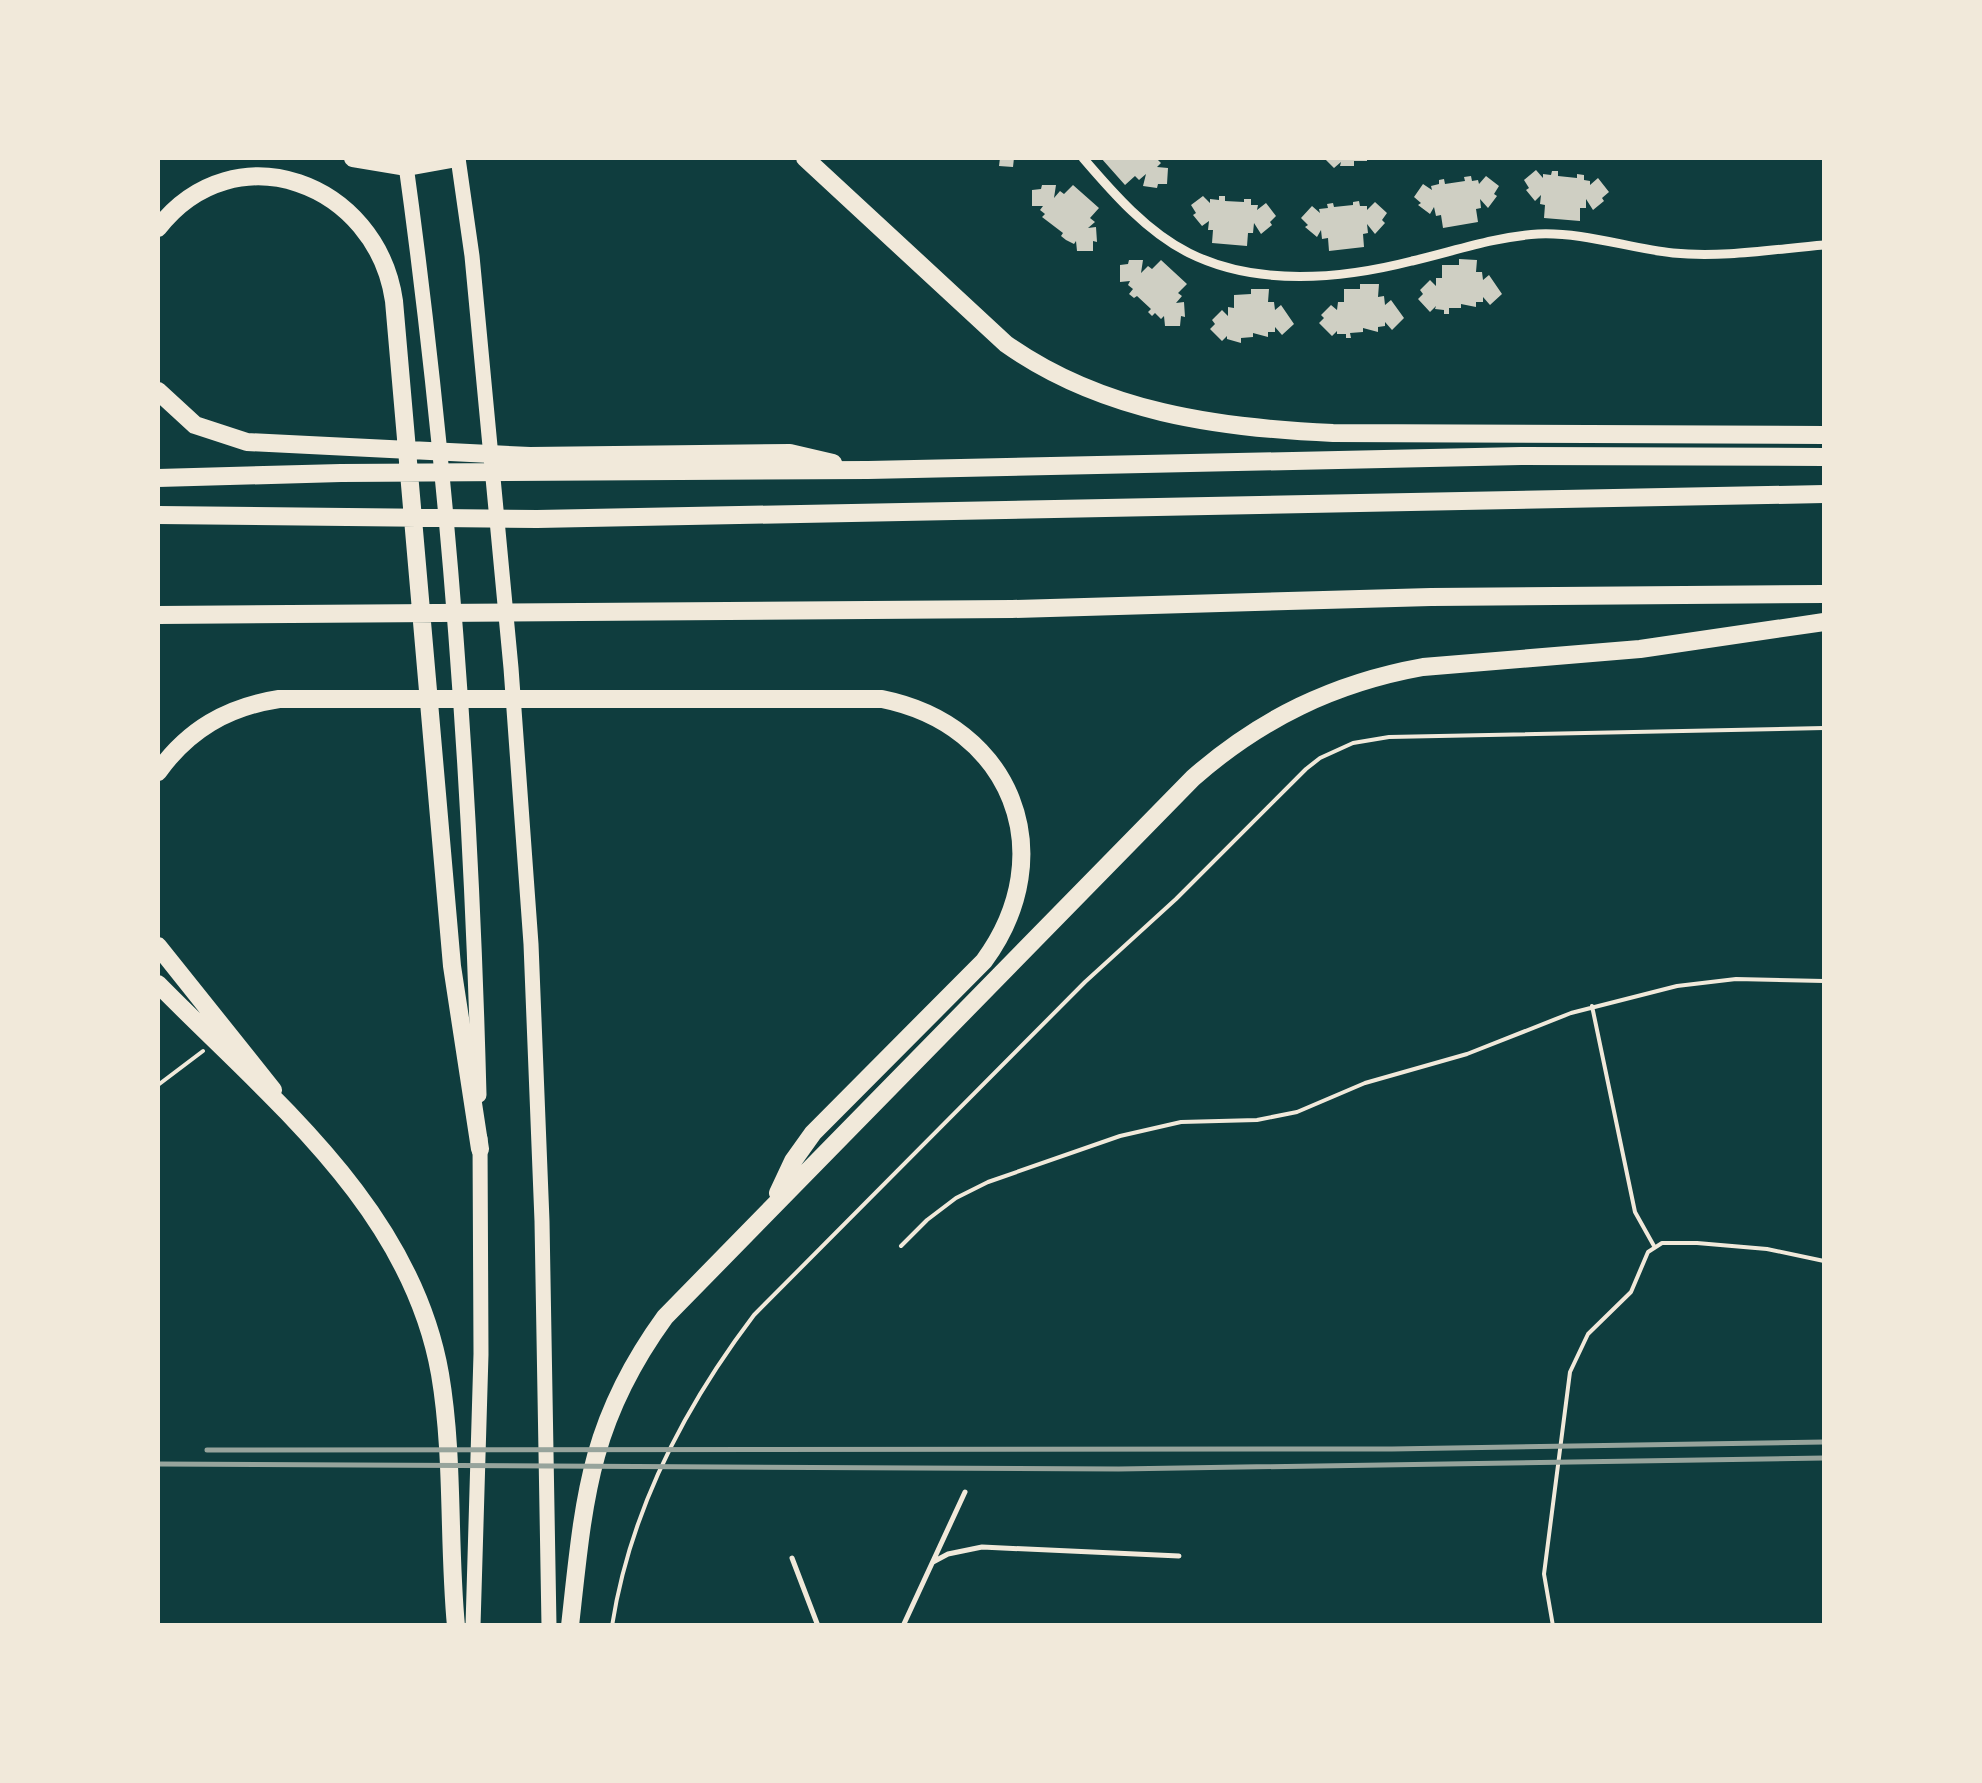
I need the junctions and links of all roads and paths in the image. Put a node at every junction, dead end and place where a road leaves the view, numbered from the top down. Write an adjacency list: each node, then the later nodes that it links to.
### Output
1 (353, 158): 3 (highway)
2 (405, 158): 27 (main road)
3 (457, 158): 39 (main road)
4 (805, 158): 9 (highway)
5 (1083, 158): 7 (street)
6 (158, 228): 27 (highway)
7 (1824, 245)
8 (158, 392): 11 (highway)
9 (1824, 435)
10 (1824, 456): 11 (highway)
11 (868, 470): 12 (highway)
12 (158, 478)
13 (1824, 494): 14 (highway)
14 (158, 514)
15 (1824, 594): 16 (highway)
16 (158, 615)
17 (1824, 622): 28 (highway)
18 (1824, 728): 41 (path)
19 (158, 772): 28 (highway)
20 (158, 946): 26 (highway)
21 (1824, 981): 23 (path)
22 (158, 984): 24 (highway)
23 (1592, 1006): 29 (path); 30 (path)
24 (213, 1041): 25 (path); 26 (highway)
25 (158, 1085)
26 (295, 1124): 37 (highway)
27 (480, 1150): 38 (main road)
28 (774, 1202): 40 (highway)
29 (902, 1246)
30 (1654, 1246): 31 (path); 43 (path)
31 (1824, 1261)
32 (965, 1492): 35 (lane)
33 (1179, 1556): 35 (lane)
34 (792, 1558): 42 (lane)
35 (933, 1562): 36 (lane)
36 (906, 1625)
37 (456, 1626)
38 (474, 1626)
39 (549, 1626)
40 (570, 1626)
41 (612, 1626)
42 (818, 1626)
43 (1553, 1626)

